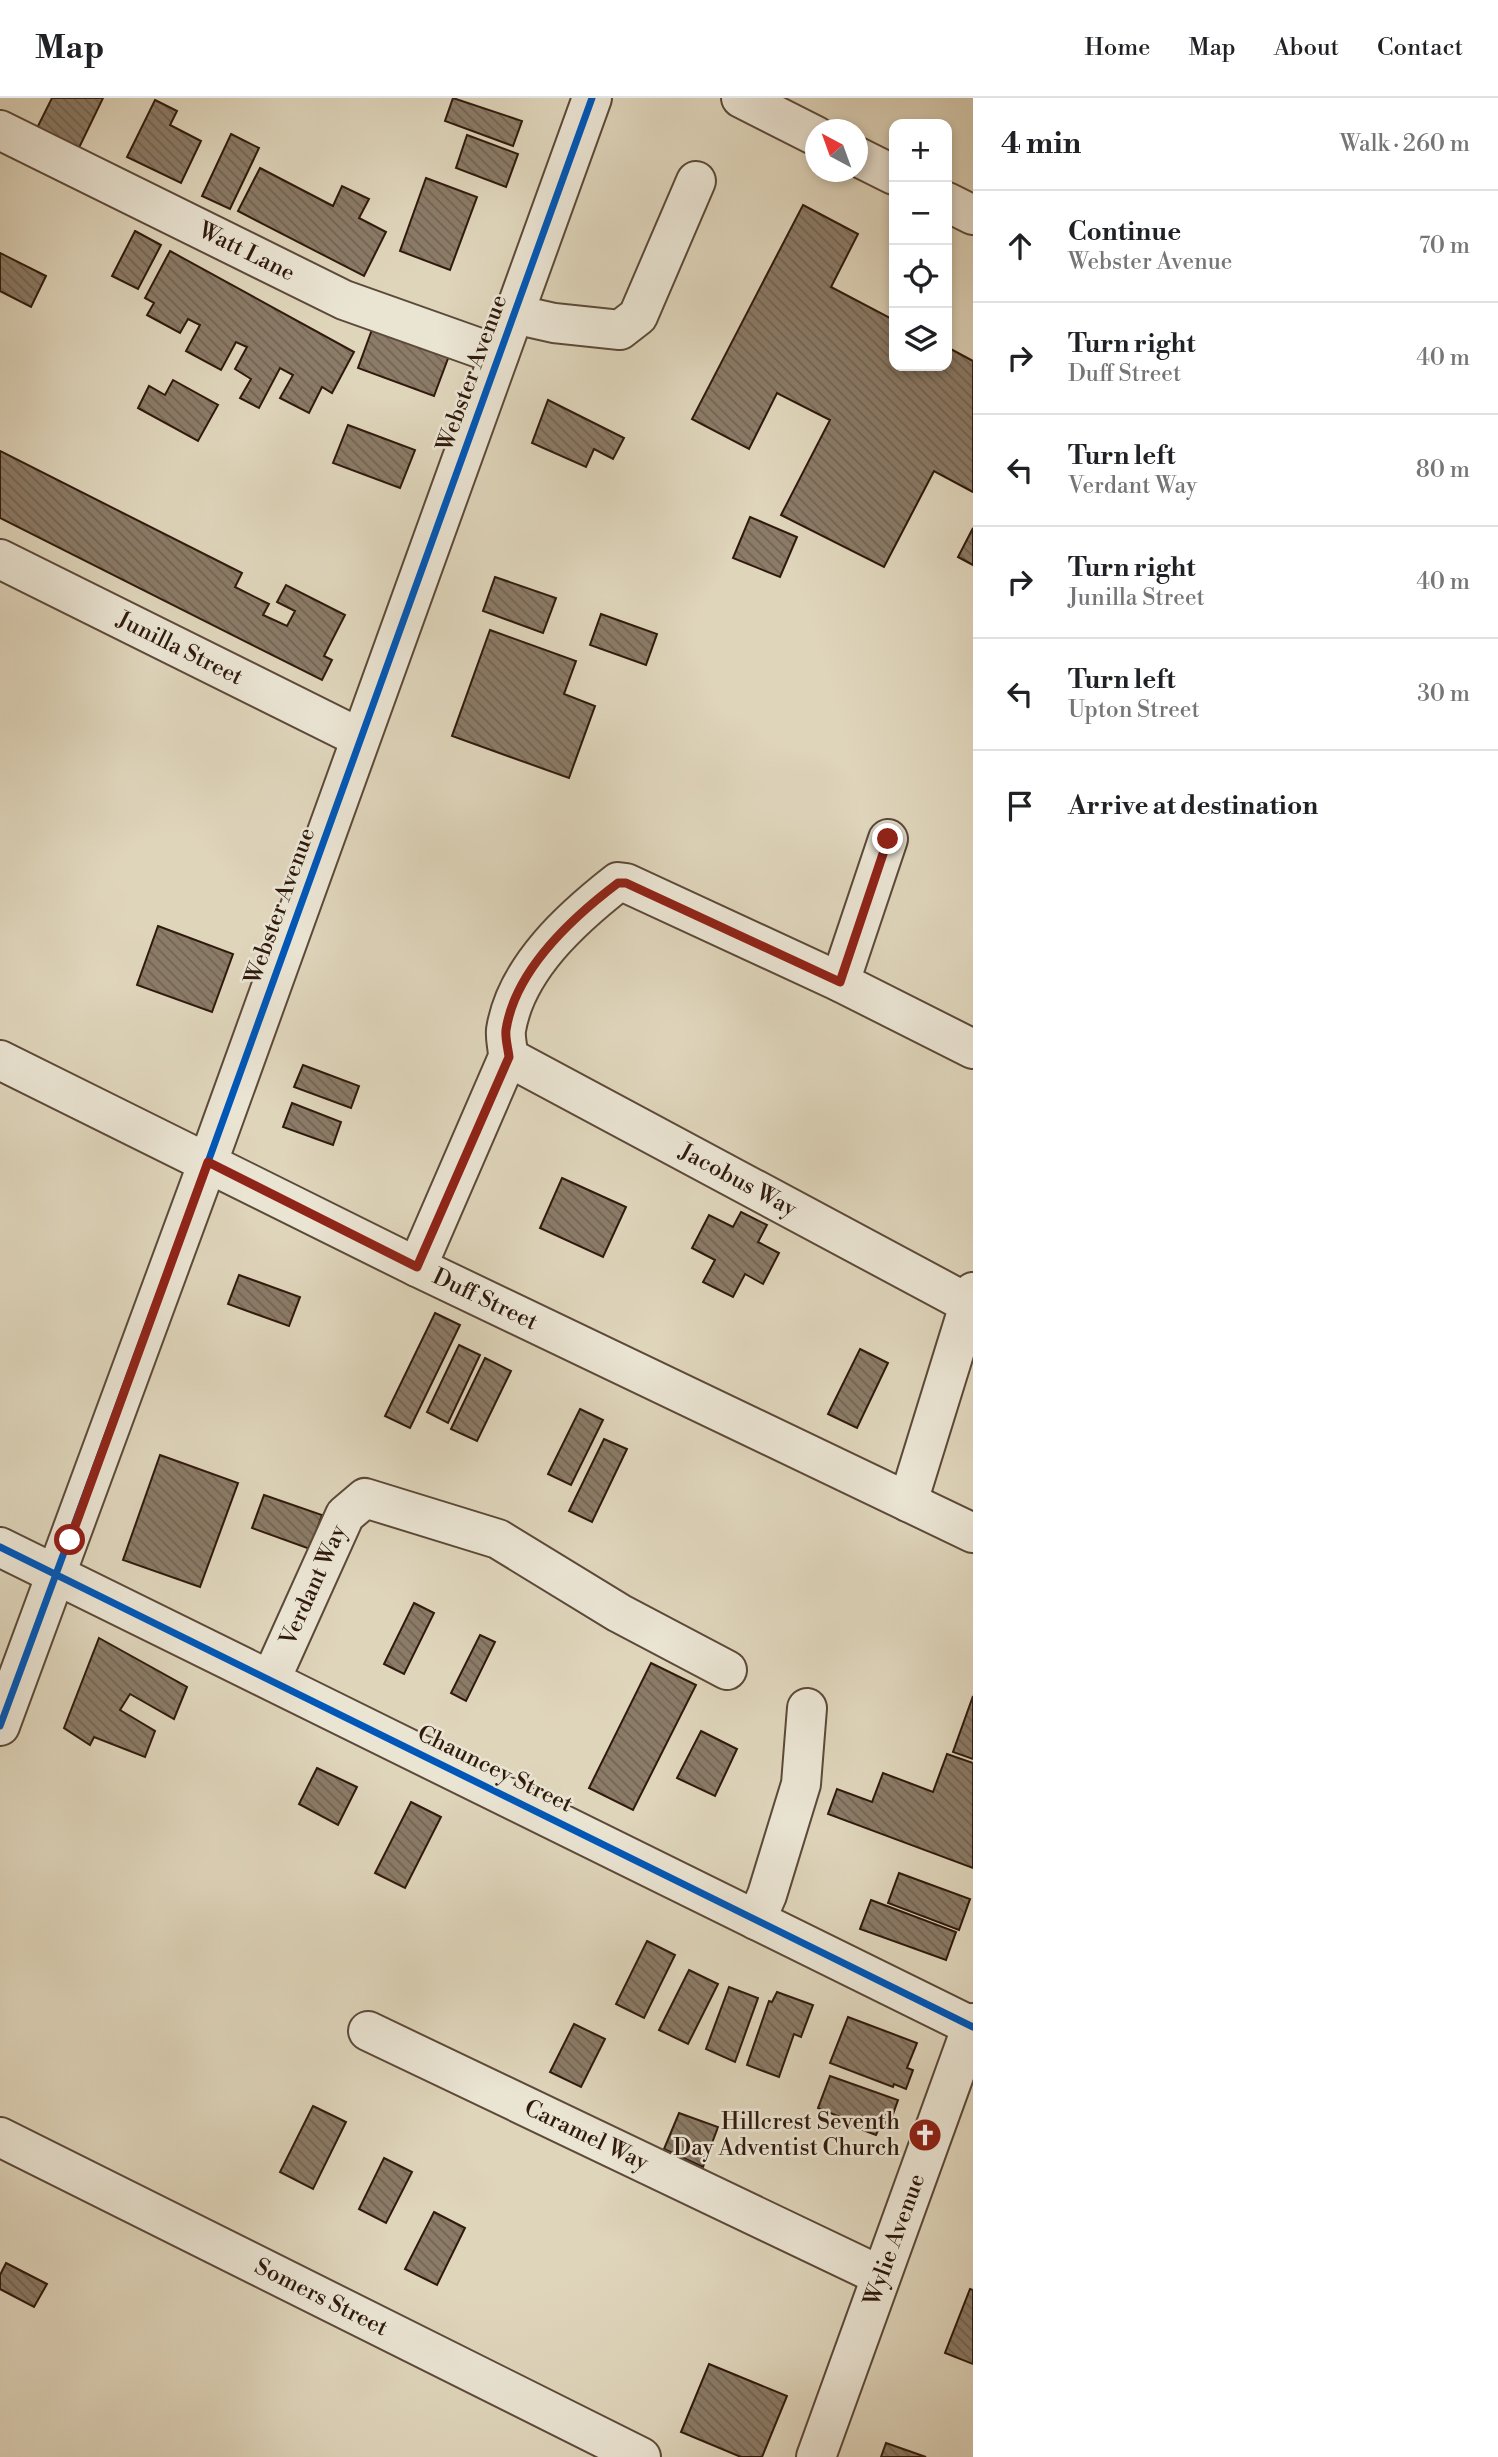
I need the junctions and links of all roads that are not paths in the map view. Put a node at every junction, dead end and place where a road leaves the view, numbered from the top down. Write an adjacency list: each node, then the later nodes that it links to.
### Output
1 (592, 98): 10 (street, Webster Avenue)
2 (741, 98): 4 (street)
3 (0, 130): 11 (street, Watt Lane)
4 (805, 130)
5 (868, 162): 6 (street)
6 (889, 172)
7 (696, 181): 10 (street)
8 (952, 204): 9 (street)
9 (973, 215)
10 (514, 314): 11 (street, Webster Avenue)
11 (499, 355): 13 (street, Webster Avenue)
12 (0, 559): 13 (street, Junilla Street)
13 (360, 738): 19 (street, Webster Avenue)
14 (888, 839): 15 (street)
15 (840, 982): 16 (street); 17 (street)
16 (973, 1049)
17 (509, 1057): 20 (street); 21 (street, Jacobus Way)
18 (0, 1060): 19 (street, Duff Street)
19 (208, 1162): 20 (street, Duff Street); 25 (street, Webster Avenue)
20 (417, 1267): 22 (street, Duff Street)
21 (970, 1297): 22 (street)
22 (908, 1502): 23 (street, Duff Street)
23 (973, 1533)
24 (0, 1547): 25 (street, Chauncey Street)
25 (57, 1577): 27 (street, Chauncey Street); 29 (street, Webster Avenue)
26 (727, 1670): 27 (street, Verdant Way)
27 (271, 1679): 30 (street, Chauncey Street)
28 (807, 1708): 30 (street)
29 (0, 1726)
30 (756, 1920): 31 (street, Chauncey Street)
31 (973, 2026): 34 (street, Wylie Avenue)
32 (368, 2031): 34 (street, Caramel Way)
33 (0, 2137): 35 (street, Somers Street)
34 (881, 2276): 36 (street, Wylie Avenue)
35 (641, 2457)
36 (816, 2457)

